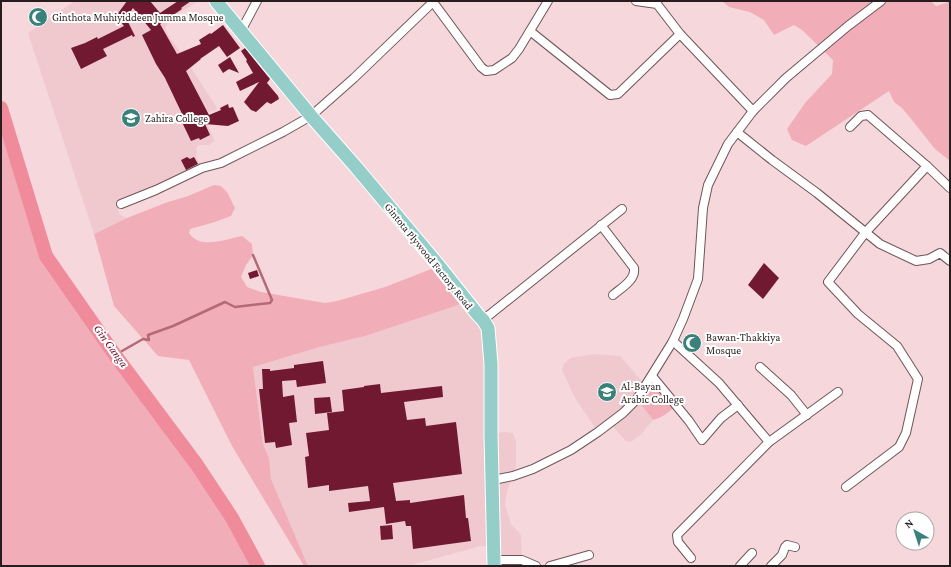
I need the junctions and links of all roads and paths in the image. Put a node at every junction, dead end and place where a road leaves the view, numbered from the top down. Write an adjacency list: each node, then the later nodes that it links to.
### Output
1 (216, 1): 7 (main road, Gintota Plywood Factory Road)
2 (258, 1): 7 (street)
3 (548, 1): 8 (street)
4 (636, 1): 9 (street)
5 (881, 1): 10 (street)
6 (434, 2): 8 (street); 11 (street)
7 (241, 31): 11 (main road, Gintota Plywood Factory Road)
8 (530, 31): 9 (street)
9 (680, 34): 10 (street)
10 (753, 111): 13 (street)
11 (311, 116): 16 (street); 22 (main road, Gintota Plywood Factory Road)
12 (850, 127): 14 (street)
13 (737, 132): 19 (street); 23 (street)
14 (927, 166): 15 (street); 19 (street)
15 (950, 188)
16 (121, 204)
17 (622, 209): 18 (street)
18 (600, 225): 21 (street); 22 (street)
19 (865, 233): 20 (street); 31 (street)
20 (950, 261)
21 (613, 295)
22 (483, 320): 30 (main road, Gintota Plywood Factory Road)
23 (673, 341): 25 (street); 27 (street)
24 (760, 367): 28 (street)
25 (652, 376): 27 (street); 30 (street)
26 (838, 392): 28 (street)
27 (738, 405): 29 (street)
28 (808, 415): 29 (street)
29 (768, 442): 35 (street)
30 (493, 480): 36 (main road, Gintota Plywood Factory Road)
31 (846, 487)
32 (795, 547): 40 (street)
33 (752, 553): 39 (street)
34 (589, 554): 38 (street)
35 (691, 558)
36 (494, 563): 37 (street)
37 (536, 566)
38 (550, 566)
39 (740, 566)
40 (771, 566)

